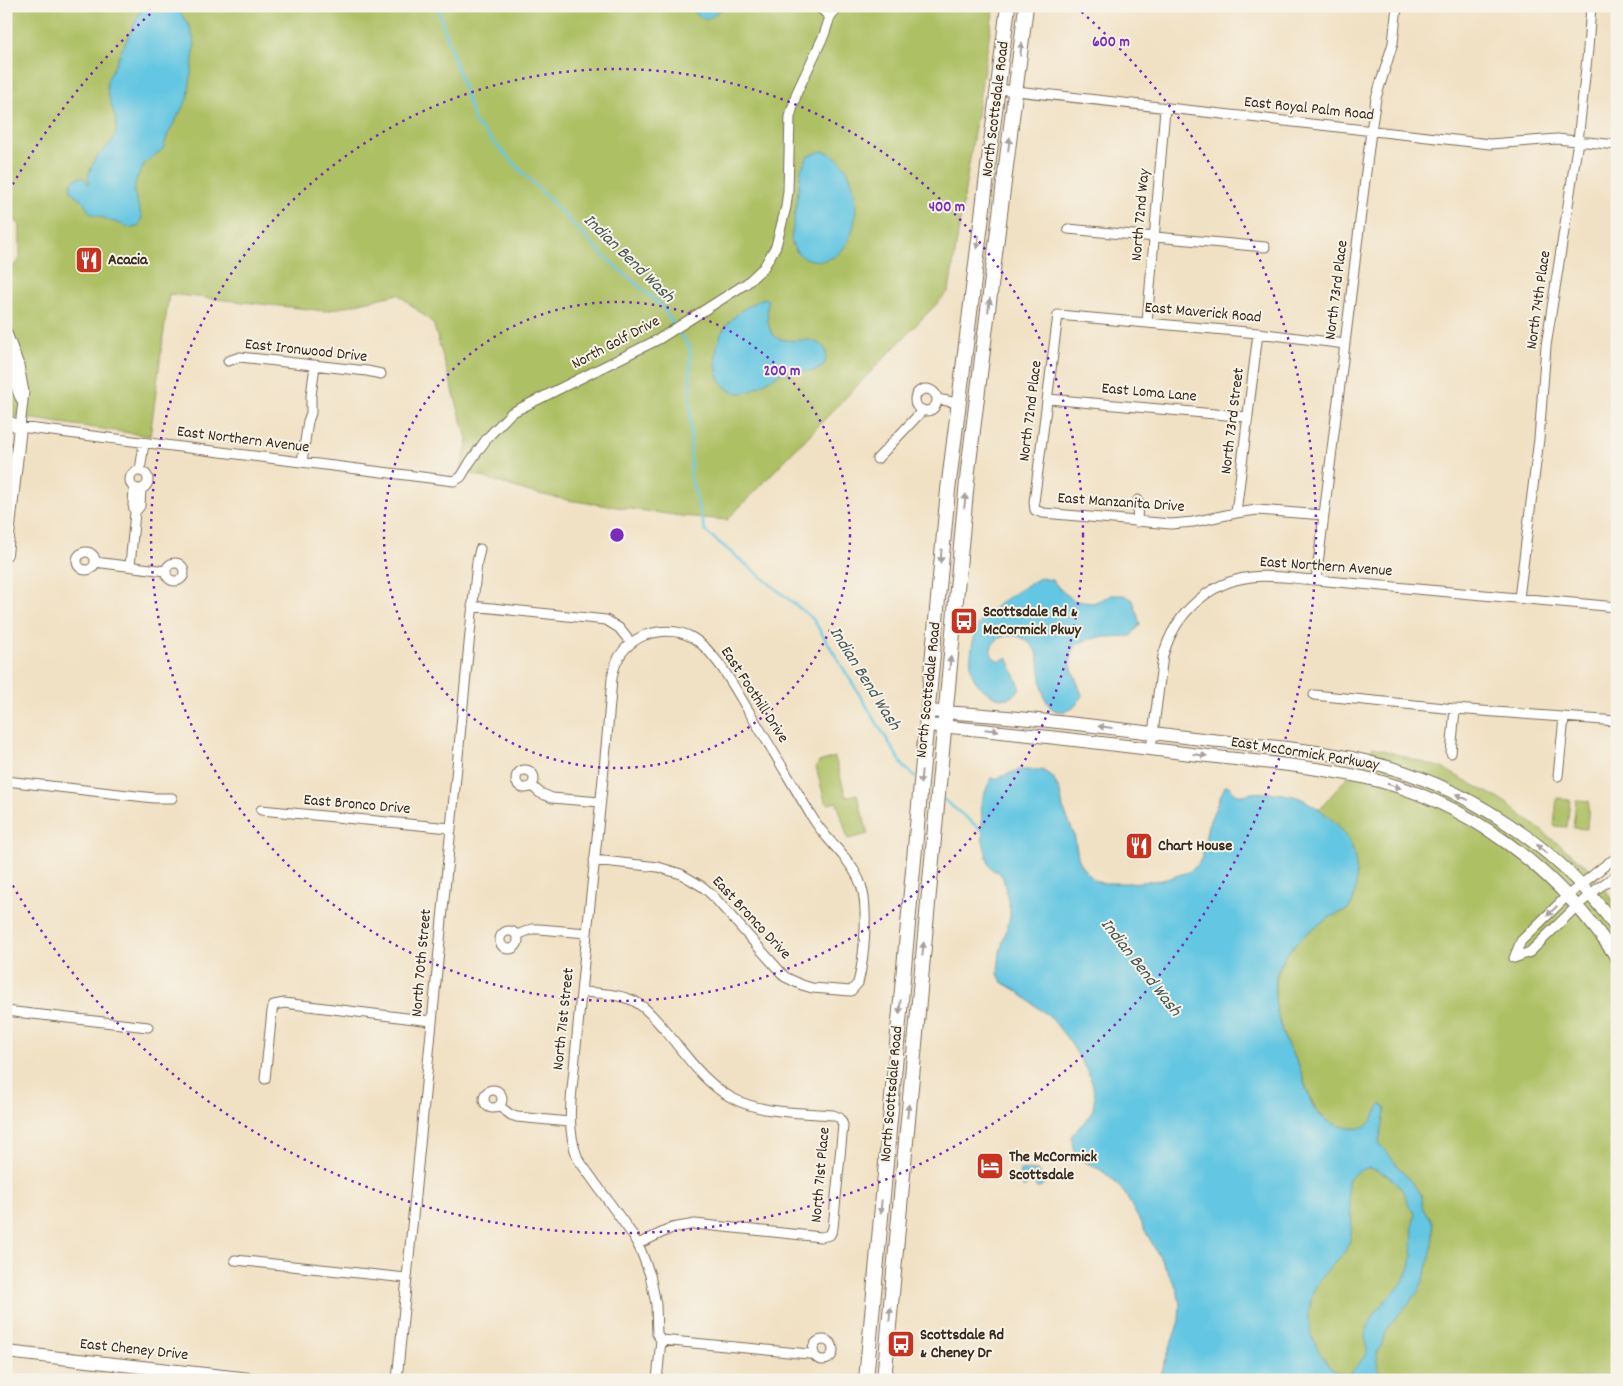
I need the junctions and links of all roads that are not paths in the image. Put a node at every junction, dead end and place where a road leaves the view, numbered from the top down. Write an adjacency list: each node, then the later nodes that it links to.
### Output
1 (818, 6): 7 (street)
2 (838, 6): 7 (street, North Golf Drive)
3 (1008, 6): 8 (main road, North Scottsdale Road)
4 (1026, 6): 9 (main road, North Scottsdale Road, one-way to 4)
5 (1398, 6): 11 (street, North 73rd Place)
6 (1591, 6): 12 (street, North 74th Place)
7 (830, 17): 41 (street, North Golf Drive)
8 (998, 90): 9 (street, East Royal Palm Road); 30 (main road, North Scottsdale Road, one-way to 30)
9 (1016, 92): 10 (street, East Royal Palm Road); 21 (main road, North Scottsdale Road, one-way to 9)
10 (1165, 109): 11 (street, East Royal Palm Road); 15 (street, North 72nd Way)
11 (1372, 131): 12 (street, East Royal Palm Road); 22 (street, North 73rd Place)
12 (1578, 140): 13 (street, East Royal Palm Road); 54 (street, North 74th Place)
13 (1617, 145)
14 (1068, 229): 15 (street)
15 (1154, 236): 16 (street); 18 (street, North 72nd Way)
16 (1265, 247)
17 (1058, 315): 18 (street, East Maverick Road); 28 (street, North 72nd Place)
18 (1147, 322): 20 (street, East Maverick Road)
19 (6, 330): 29 (street)
20 (1258, 333): 22 (street, East Maverick Road); 32 (street, North 73rd Street)
21 (985, 337): 30 (main road); 39 (main road, North Scottsdale Road)
22 (1345, 344): 46 (street, North 73rd Place)
23 (6, 347): 29 (street)
24 (228, 361): 25 (street, East Ironwood Drive)
25 (315, 365): 26 (street, East Ironwood Drive); 38 (street)
26 (381, 374)
27 (937, 399): 30 (street); 31 (street); 31 (street)
28 (1048, 399): 32 (street, East Loma Lane); 44 (street, North 72nd Place)
29 (22, 401): 34 (street)
30 (958, 403): 39 (main road); 62 (main road, North Scottsdale Road, one-way to 62)
31 (923, 410): 37 (street)
32 (1248, 417): 45 (street, North 73rd Street)
33 (6, 421): 34 (main road)
34 (20, 427): 35 (main road); 36 (street, East Northern Avenue); 49 (main road)
35 (6, 430)
36 (144, 443): 38 (street, East Northern Avenue); 40 (street)
37 (877, 459)
38 (302, 462): 41 (street, East Northern Avenue)
39 (968, 470): 60 (main road, North Scottsdale Road, one-way to 39)
40 (140, 471): 42 (street); 42 (street)
41 (461, 476)
42 (138, 489): 51 (street)
43 (1138, 500): 47 (street)
44 (1035, 510): 47 (street, East Manzanita Drive)
45 (1236, 513): 46 (street, East Manzanita Drive); 47 (street, East Manzanita Drive)
46 (1324, 515): 53 (street, North 73rd Place)
47 (1136, 522)
48 (480, 548): 55 (street, North 70th Street)
49 (6, 554)
50 (95, 562): 51 (street)
51 (130, 566): 52 (street)
52 (166, 571)
53 (1316, 580): 54 (street, East Northern Avenue); 65 (street, East Northern Avenue)
54 (1519, 598): 56 (street, East Northern Avenue)
55 (472, 606): 57 (street); 76 (street, North 70th Street)
56 (1617, 607)
57 (631, 643): 74 (street, North 71st Street); 88 (street, East Foothill Drive)
58 (1314, 695): 59 (street)
59 (1455, 709): 61 (street); 67 (street)
60 (945, 712): 62 (main road, East McCormick Parkway); 64 (main road, North Scottsdale Road); 65 (main road, East McCormick Parkway, one-way to 60)
61 (1564, 718): 63 (street); 68 (street)
62 (926, 721): 64 (main road, East McCormick Parkway); 106 (main road, North Scottsdale Road, one-way to 106)
63 (1617, 721)
64 (944, 726): 66 (main road, East McCormick Parkway, one-way to 66); 107 (main road, North Scottsdale Road, one-way to 64)
65 (1153, 733): 66 (street, East Northern Avenue); 70 (main road, East McCormick Parkway)
66 (1151, 749): 72 (main road, East McCormick Parkway, one-way to 72)
67 (1451, 753)
68 (1558, 776)
69 (6, 781): 73 (street)
70 (1428, 782): 72 (main road); 80 (main road, East McCormick Parkway, one-way to 70)
71 (532, 786): 74 (street)
72 (1421, 795): 81 (main road, East McCormick Parkway)
73 (172, 798)
74 (600, 802): 78 (street, North 71st Street)
75 (261, 810): 76 (street, East Bronco Drive)
76 (450, 828): 91 (street, North 70th Street)
77 (1617, 858): 80 (street)
78 (594, 860): 85 (street, North 71st Street); 88 (street, East Bronco Drive)
79 (1617, 875): 82 (street)
80 (1580, 885): 81 (street); 82 (main road, East McCormick Parkway)
81 (1568, 896): 83 (main road, East McCormick Parkway); 83 (street, one-way to 83)
82 (1589, 896): 83 (street); 84 (main road, East McCormick Parkway)
83 (1577, 906): 87 (main road, East McCormick Parkway)
84 (1617, 929)
85 (587, 933): 86 (street); 89 (street, North 71st Street)
86 (517, 935)
87 (1617, 958)
88 (855, 987)
89 (581, 992): 95 (street, North 71st Street); 96 (street, North 71st Place)
90 (6, 1011): 92 (street)
91 (431, 1021): 93 (street); 98 (street, North 70th Street)
92 (148, 1027)
93 (265, 1079)
94 (499, 1106): 95 (street)
95 (569, 1122): 96 (street, North 71st Street)
96 (638, 1244): 99 (street, North 71st Street)
97 (235, 1260): 98 (street)
98 (406, 1278): 104 (street, North 70th Street)
99 (661, 1340): 101 (street); 105 (street, North 71st Street)
100 (6, 1352): 102 (main road, East Cheney Drive)
101 (814, 1353)
102 (230, 1378): 103 (main road, East Cheney Drive)
103 (259, 1380)
104 (397, 1380)
105 (657, 1380)
106 (866, 1380)
107 (884, 1380)

